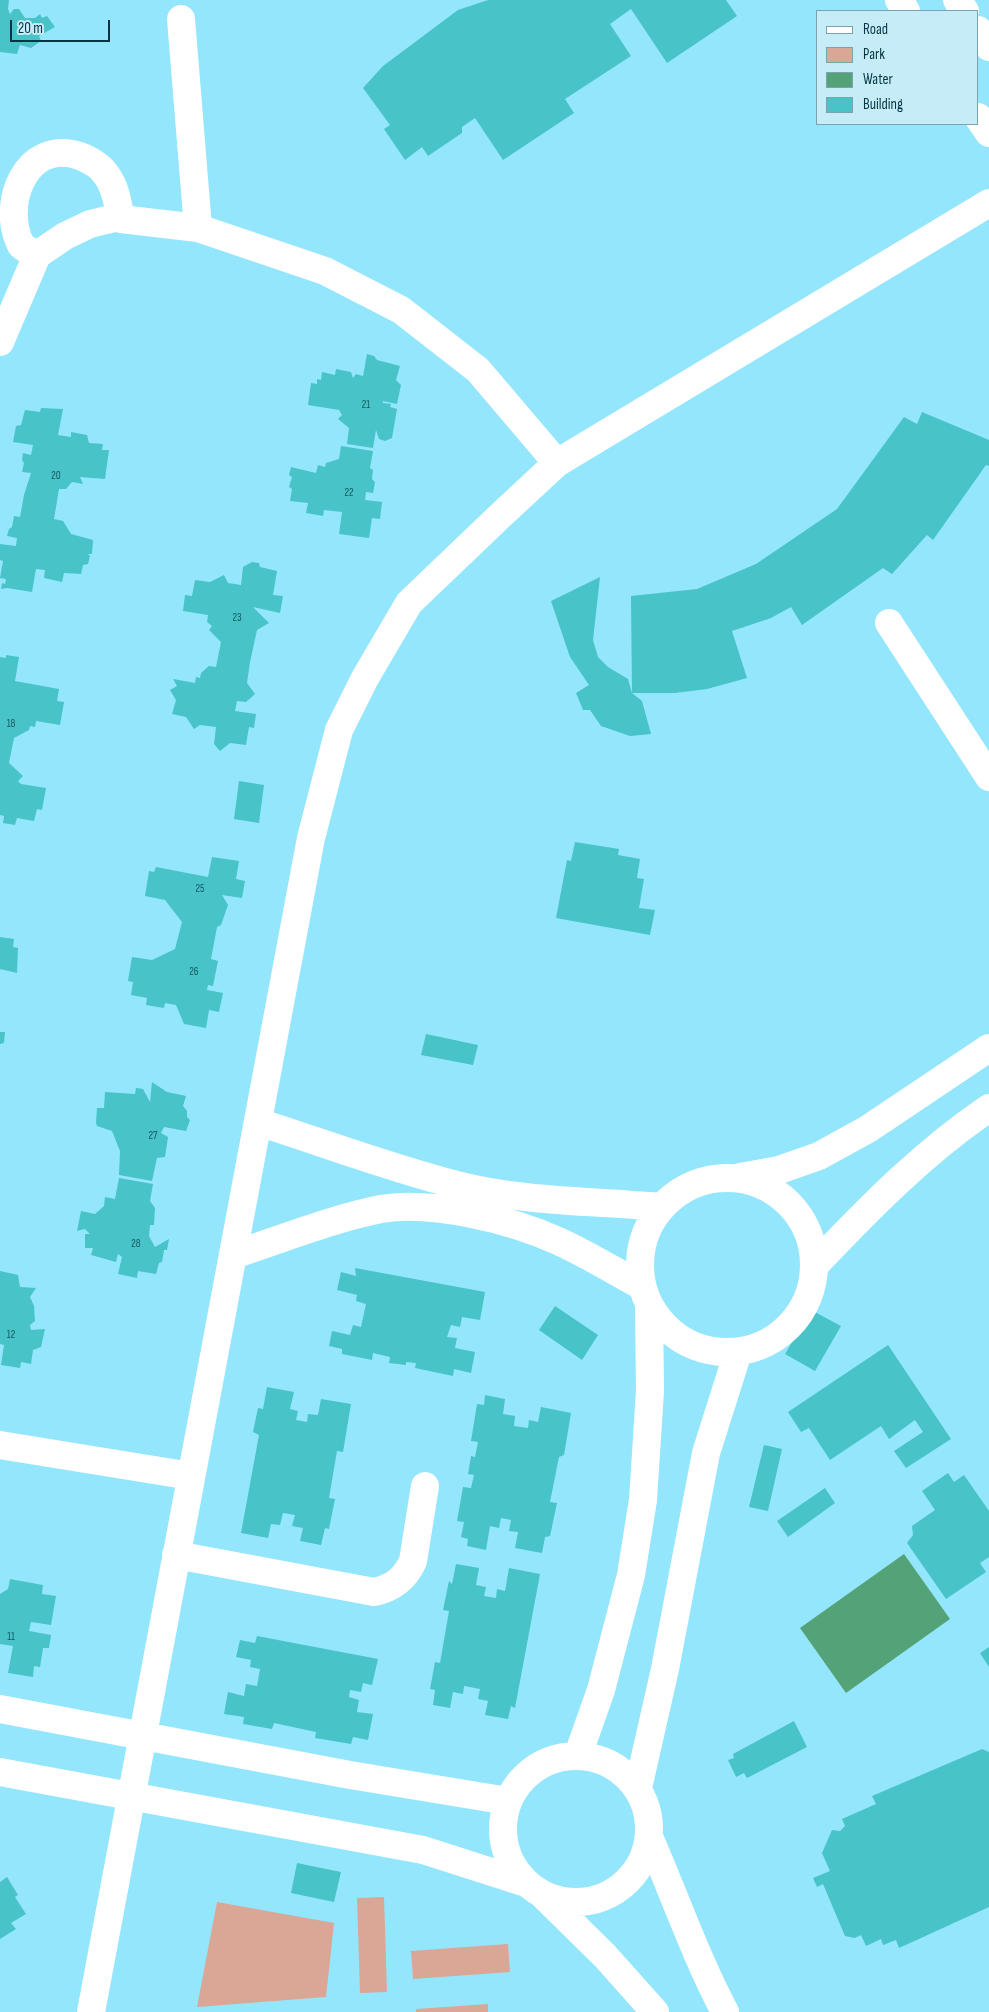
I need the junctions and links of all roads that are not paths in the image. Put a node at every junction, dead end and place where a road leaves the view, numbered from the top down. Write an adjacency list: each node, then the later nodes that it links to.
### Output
1 (181, 19): 8 (street)
2 (979, 32): 3 (street)
3 (989, 47)
4 (979, 118): 5 (street)
5 (989, 133)
6 (989, 203): 11 (street)
7 (121, 219): 8 (street); 9 (street); 9 (street)
8 (198, 228): 11 (street)
9 (37, 254): 10 (street)
10 (0, 342)
11 (558, 463): 16 (street)
12 (889, 623): 13 (street)
13 (989, 778)
14 (989, 1048): 17 (street)
15 (989, 1108): 20 (street)
16 (258, 1122): 18 (street); 19 (street)
17 (738, 1178): 18 (street); 20 (street)
18 (661, 1207): 21 (street)
19 (233, 1255): 21 (street); 24 (street)
20 (815, 1265): 22 (street)
21 (646, 1296): 22 (street); 29 (street)
22 (738, 1352): 31 (street)
23 (0, 1445): 24 (street)
24 (191, 1476): 26 (street)
25 (425, 1486): 26 (street)
26 (176, 1555): 28 (street)
27 (0, 1709): 28 (street)
28 (143, 1734): 32 (street); 33 (street)
29 (578, 1755): 31 (street); 33 (street)
30 (0, 1772): 32 (street)
31 (638, 1788): 34 (street)
32 (131, 1796): 35 (street); 36 (street)
33 (508, 1801): 35 (street)
34 (650, 1839): 35 (street); 38 (street)
35 (534, 1888): 37 (street)
36 (91, 2012)
37 (655, 2012)
38 (726, 2012)

